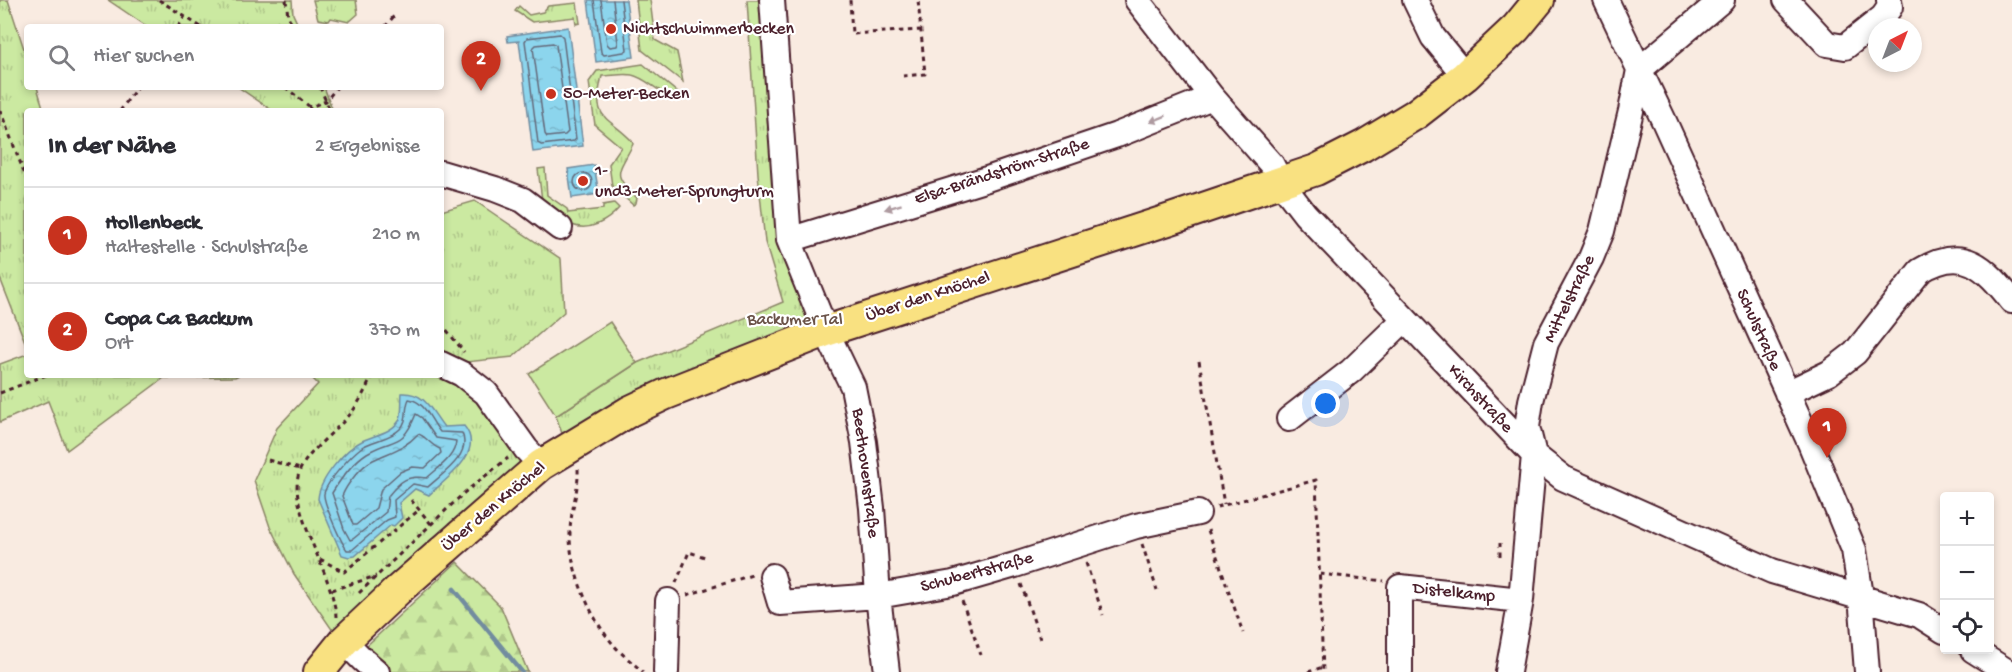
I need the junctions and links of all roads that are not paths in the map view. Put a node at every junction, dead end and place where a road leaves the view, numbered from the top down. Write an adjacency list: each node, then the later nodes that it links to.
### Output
1 (772, 0): 15 (street, Beethovenstraße)
2 (1137, 0): 11 (street, Kirchstraße)
3 (1415, 0): 10 (street)
4 (1539, 0): 10 (main road, Über den Knöchel)
5 (1606, 0): 9 (street, Schulstraße)
6 (1722, 0): 9 (street)
7 (1786, 0): 8 (street)
8 (1889, 0)
9 (1638, 70): 20 (street, Schulstraße); 22 (street, Mittelstraße)
10 (1465, 76): 13 (main road, Über den Knöchel)
11 (1212, 97): 13 (street, Kirchstraße); 15 (street, Elsa-Brändström-Straße, one-way to 15)
12 (444, 174): 14 (street)
13 (1281, 183): 17 (street, Kirchstraße); 18 (main road, Über den Knöchel)
14 (560, 228)
15 (789, 240): 18 (street, Beethovenstraße)
16 (2012, 301): 20 (street)
17 (1405, 319): 21 (street); 22 (street, Kirchstraße)
18 (826, 331): 23 (main road, Über den Knöchel); 26 (street, Beethovenstraße)
19 (444, 365): 23 (street)
20 (1787, 393): 27 (street, Schulstraße)
21 (1289, 419)
22 (1534, 455): 27 (street, Kirchstraße); 28 (street, Mittelstraße)
23 (541, 465): 31 (main road, Über den Knöchel)
24 (1198, 513): 26 (street, Schubertstraße)
25 (764, 575): 26 (street, Schubertstraße)
26 (878, 596): 36 (street, Beethovenstraße)
27 (1861, 596): 30 (street, Kirchstraße); 39 (street, Schulstraße)
28 (1521, 600): 37 (street, Distelkamp); 38 (street, Mittelstraße)
29 (668, 601): 35 (street)
30 (1940, 628)
31 (340, 629): 33 (main road, Über den Knöchel); 34 (street)
32 (1979, 654): 40 (street)
33 (319, 672)
34 (377, 672)
35 (666, 672)
36 (887, 672)
37 (1400, 672)
38 (1508, 672)
39 (1867, 672)
40 (2008, 672)

